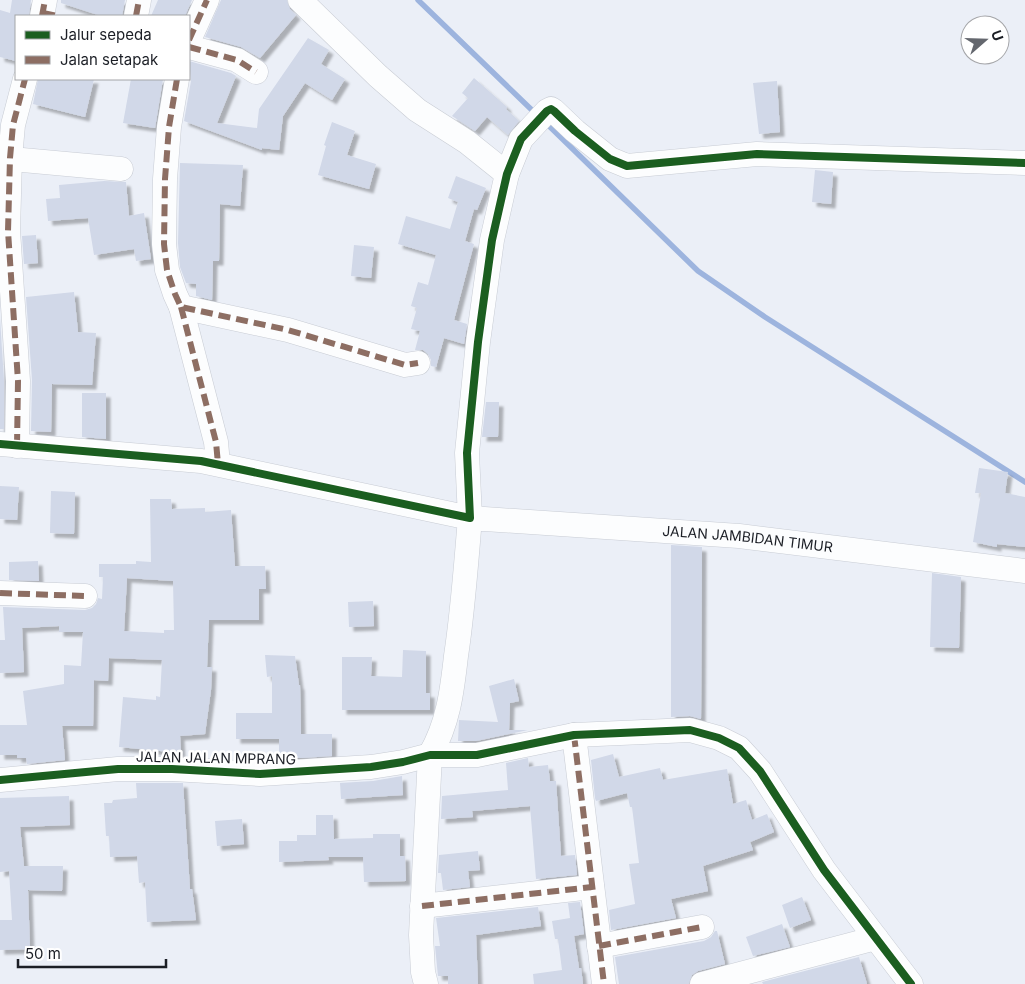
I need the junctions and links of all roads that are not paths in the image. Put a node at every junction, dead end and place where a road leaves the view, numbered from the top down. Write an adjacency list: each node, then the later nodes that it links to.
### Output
1 (139, 0): 4 (street)
2 (207, 0): 5 (street)
3 (300, 0): 13 (street)
4 (136, 15)
5 (190, 38)
6 (190, 47): 7 (street)
7 (256, 72)
8 (25, 80): 10 (street)
9 (177, 80): 14 (street)
10 (5, 158): 12 (street); 16 (street)
11 (1025, 164): 13 (street)
12 (121, 169)
13 (507, 174): 18 (street)
14 (181, 307): 15 (street); 17 (street)
15 (418, 363)
16 (9, 445): 17 (street, JALAN JAMBIDAN TIMUR)
17 (218, 464): 18 (street, JALAN JAMBIDAN TIMUR)
18 (470, 518): 19 (street, JALAN JAMBIDAN TIMUR); 23 (street)
19 (1025, 571)
20 (0, 593): 21 (street)
21 (85, 596)
22 (574, 735): 23 (street, JALAN JALAN MPRANG); 25 (street); 28 (street, JALAN JALAN MPRANG)
23 (430, 755): 24 (street, JALAN JALAN MPRANG); 26 (street)
24 (0, 780)
25 (592, 887): 26 (street); 29 (street)
26 (422, 906): 30 (street)
27 (702, 927): 29 (street)
28 (876, 938): 32 (street); 33 (street, JALAN JALAN MPRANG)
29 (599, 946): 31 (street)
30 (426, 984)
31 (604, 984)
32 (702, 984)
33 (910, 984)

